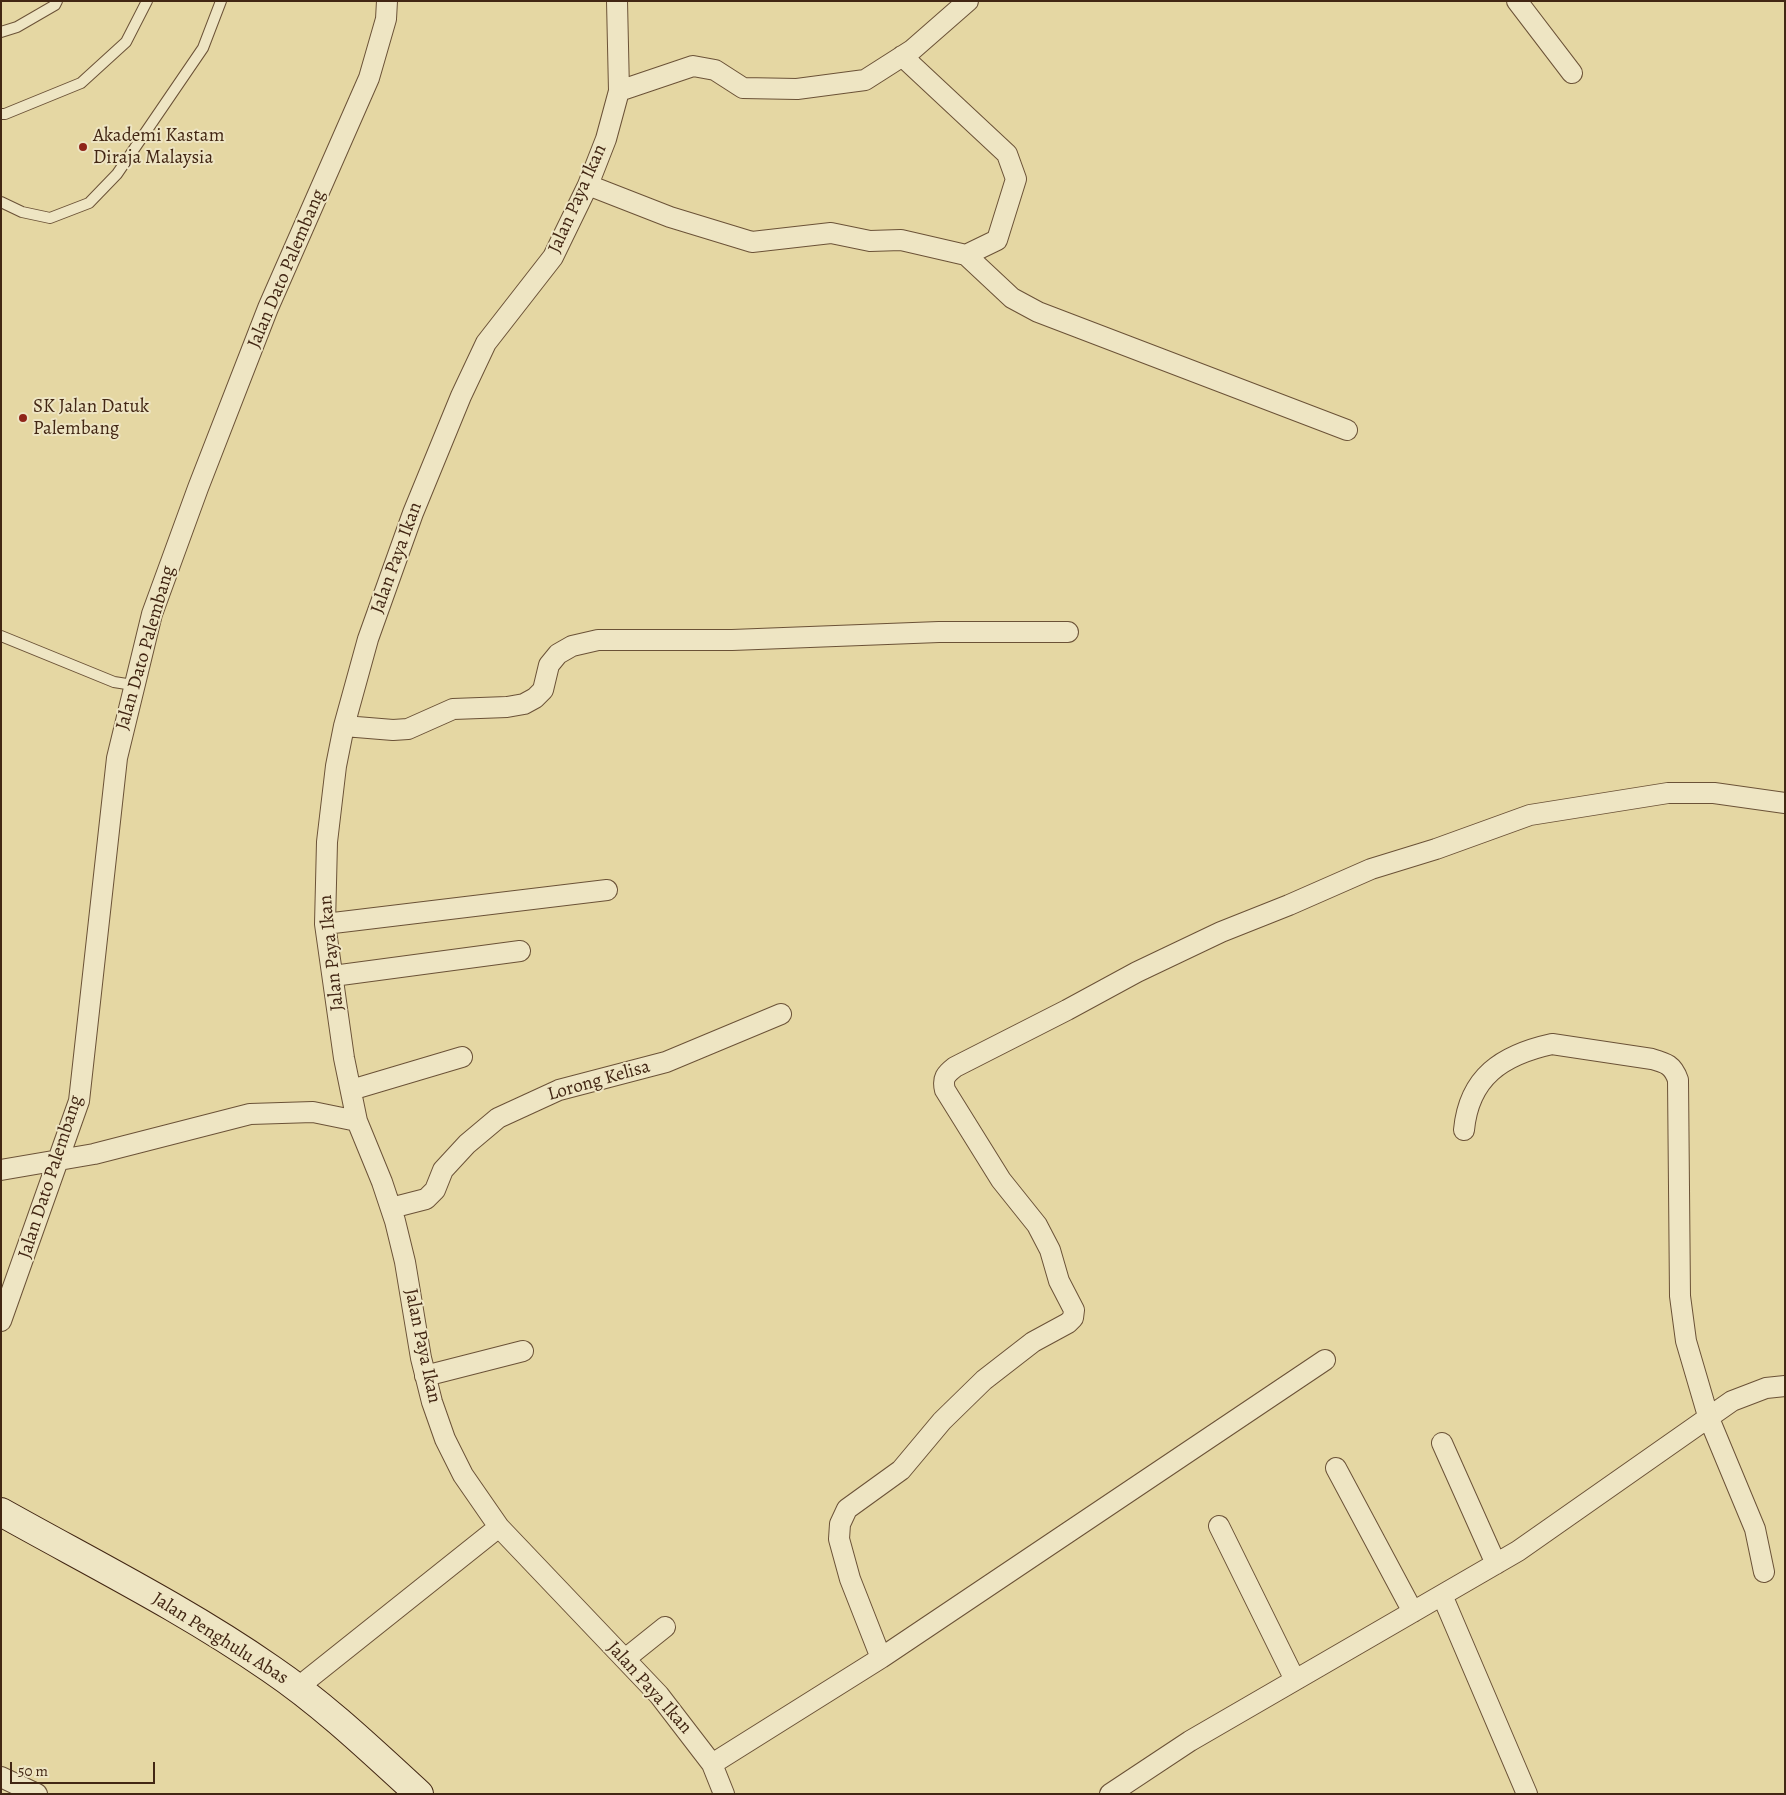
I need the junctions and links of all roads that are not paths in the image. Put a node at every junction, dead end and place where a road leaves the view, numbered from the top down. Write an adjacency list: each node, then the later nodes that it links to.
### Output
1 (57, 1): 8 (lane)
2 (147, 1): 12 (lane)
3 (221, 1): 14 (lane)
4 (388, 1): 19 (street, Jalan Dato Palembang)
5 (617, 1): 11 (street, Jalan Paya Ikan)
6 (968, 1): 9 (street)
7 (1516, 1): 10 (street)
8 (1, 32)
9 (902, 56): 11 (street); 15 (street)
10 (1572, 73)
11 (619, 91): 13 (street, Jalan Paya Ikan)
12 (1, 114)
13 (588, 185): 15 (street); 20 (street, Jalan Paya Ikan)
14 (1, 202)
15 (966, 255): 16 (street)
16 (1347, 430)
17 (1068, 632): 20 (street)
18 (1, 636): 19 (lane)
19 (133, 685): 31 (street, Jalan Dato Palembang)
20 (344, 726): 23 (street, Jalan Paya Ikan)
21 (1785, 803): 50 (street)
22 (607, 890): 23 (street)
23 (325, 924): 25 (street, Jalan Paya Ikan)
24 (520, 951): 25 (street)
25 (333, 976): 28 (street, Jalan Paya Ikan)
26 (781, 1014): 33 (street, Lorong Kelisa)
27 (462, 1058): 28 (street)
28 (351, 1090): 29 (street, Jalan Paya Ikan)
29 (357, 1121): 31 (street); 33 (street, Jalan Paya Ikan)
30 (1464, 1130): 39 (street)
31 (59, 1160): 32 (street); 34 (street, Jalan Dato Palembang)
32 (1, 1170)
33 (391, 1208): 37 (street, Jalan Paya Ikan)
34 (1, 1321)
35 (523, 1351): 37 (street)
36 (1325, 1360): 50 (street)
37 (425, 1376): 44 (street, Jalan Paya Ikan)
38 (1785, 1386): 39 (street)
39 (1708, 1416): 45 (street); 46 (street)
40 (1442, 1442): 45 (street)
41 (1336, 1468): 48 (street)
42 (1, 1512): 53 (main road, Jalan Penghulu Abas)
43 (1219, 1526): 52 (street)
44 (500, 1527): 51 (street, Jalan Paya Ikan); 53 (street)
45 (1496, 1564): 47 (street)
46 (1764, 1572)
47 (1442, 1595): 48 (street); 60 (street)
48 (1413, 1612): 52 (street)
49 (664, 1627): 51 (street)
50 (882, 1658): 54 (street)
51 (625, 1659): 54 (street, Jalan Paya Ikan)
52 (1296, 1680): 59 (street)
53 (297, 1688): 56 (main road, Jalan Penghulu Abas)
54 (712, 1764): 58 (street, Jalan Paya Ikan)
55 (1, 1777): 57 (street)
56 (411, 1791)
57 (37, 1794)
58 (724, 1794)
59 (1110, 1794)
60 (1527, 1794)

